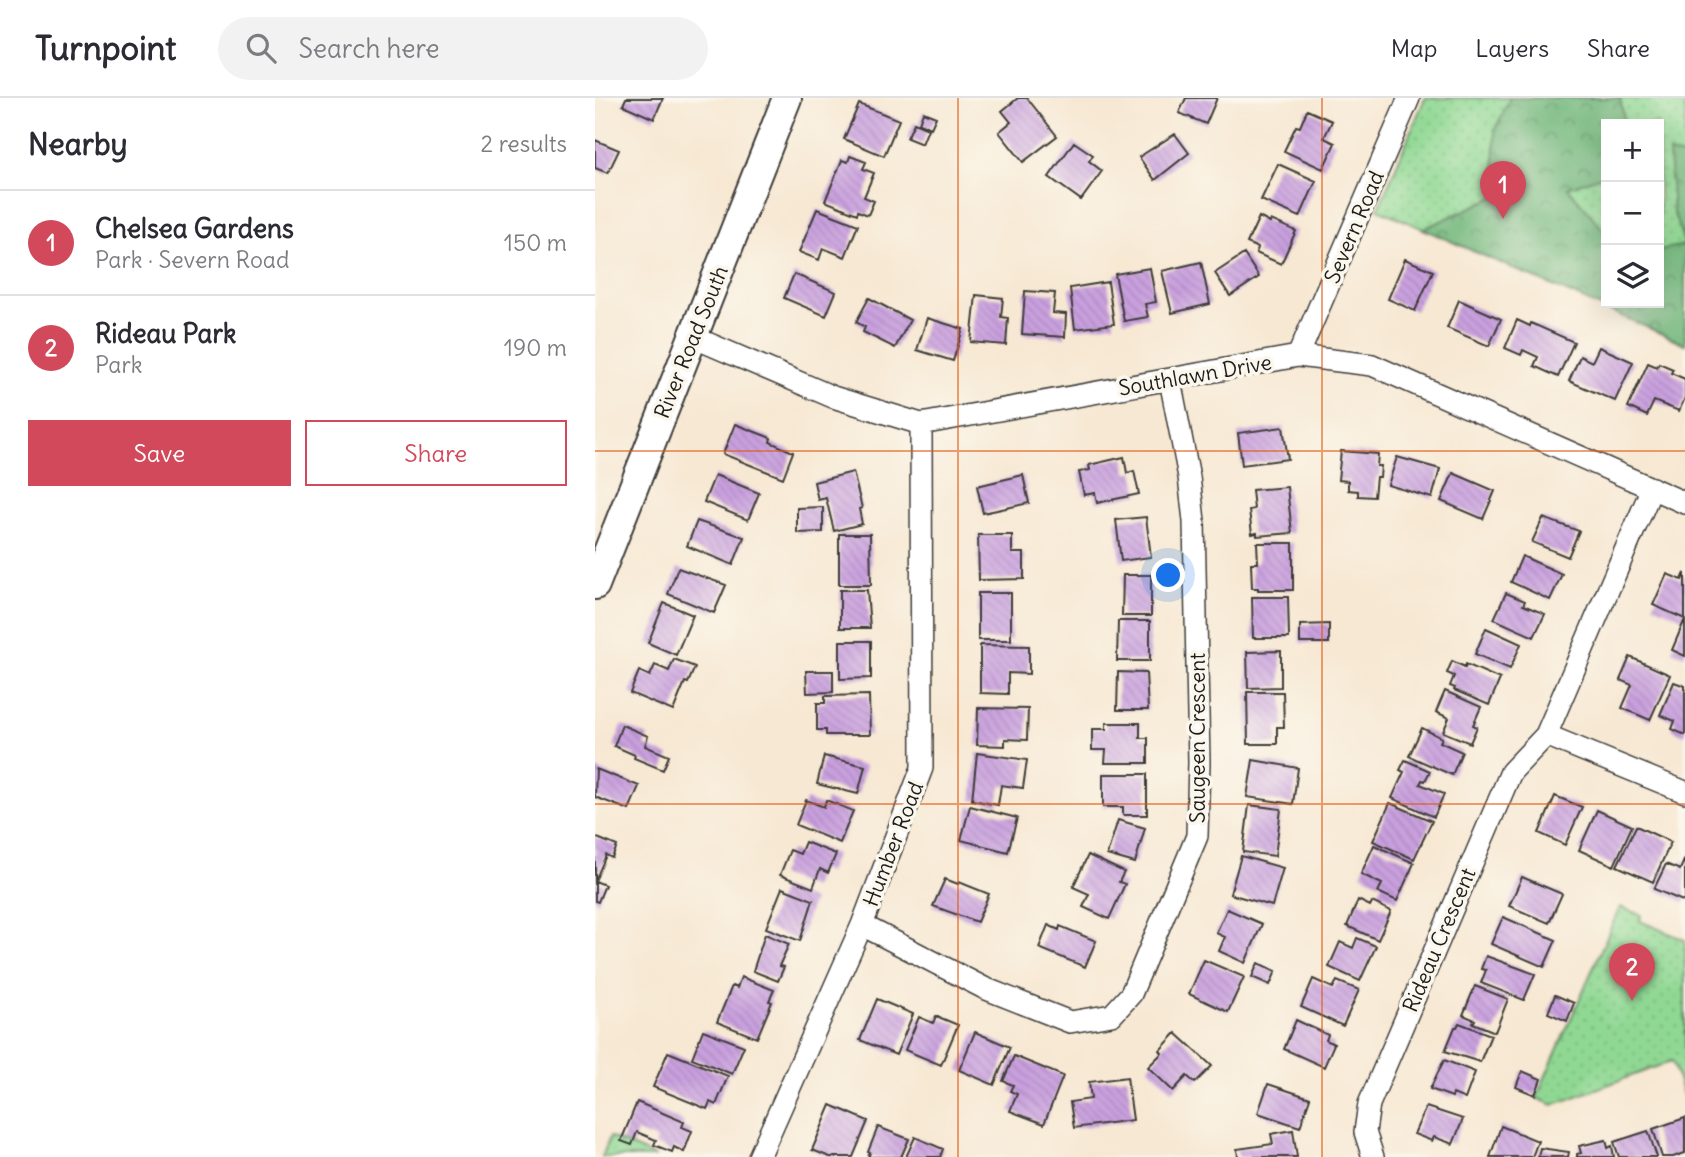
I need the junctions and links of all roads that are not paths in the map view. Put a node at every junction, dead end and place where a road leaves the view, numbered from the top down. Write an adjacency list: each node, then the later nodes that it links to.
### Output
1 (787, 98): 3 (street, River Road South)
2 (1409, 98): 4 (street, Severn Road)
3 (693, 337): 6 (street, Southlawn Drive); 9 (street, River Road South)
4 (1299, 356): 5 (street, Southlawn Drive); 7 (street, Southlawn Drive)
5 (1170, 380): 6 (street, Southlawn Drive); 12 (street, Saugeen Crescent)
6 (921, 424): 12 (street, Humber Road)
7 (1652, 488): 8 (street, Southlawn Drive); 10 (street, Rideau Crescent)
8 (1685, 503)
9 (595, 585)
10 (1546, 735): 11 (street); 14 (street, Rideau Crescent)
11 (1685, 792)
12 (862, 925): 13 (street, Humber Road)
13 (759, 1157)
14 (1373, 1157)

